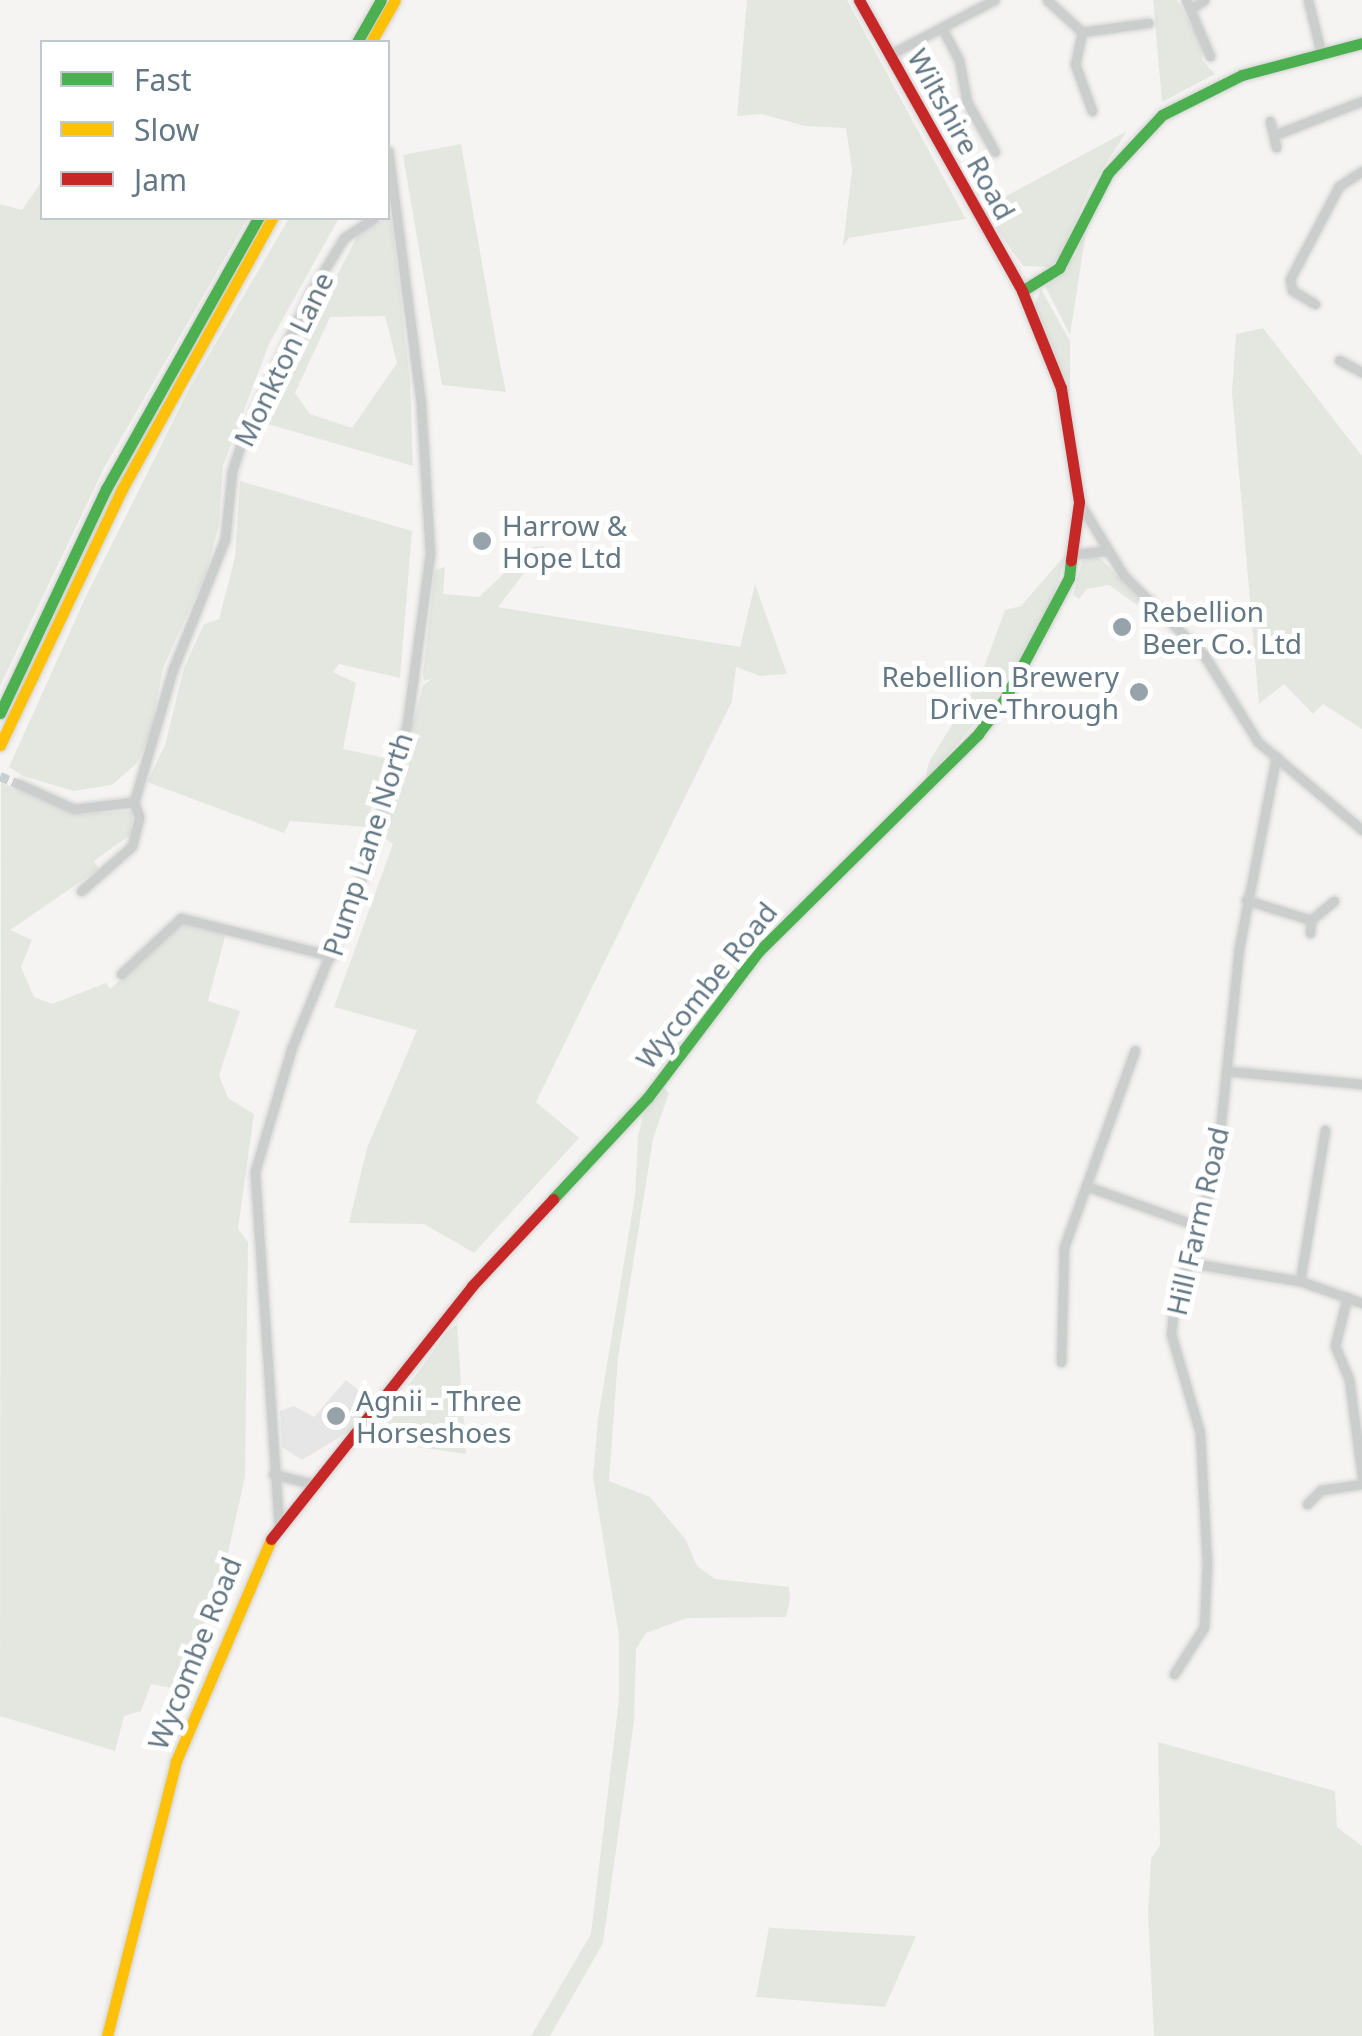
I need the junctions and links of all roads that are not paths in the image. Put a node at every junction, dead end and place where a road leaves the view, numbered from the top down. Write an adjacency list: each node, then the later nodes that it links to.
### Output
1 (381, 0): 12 (main road)
2 (395, 0): 13 (main road)
3 (858, 0): 16 (main road, Wiltshire Road)
4 (994, 0): 10 (street)
5 (1046, 0): 11 (street)
6 (1204, 0): 8 (street)
7 (1308, 0): 15 (street)
8 (1188, 4): 17 (street)
9 (1148, 23): 11 (street)
10 (942, 30): 16 (street); 23 (street)
11 (1082, 32): 19 (street)
12 (358, 40)
13 (372, 40)
14 (1362, 43): 15 (main road)
15 (1321, 53): 30 (main road)
16 (889, 55): 30 (main road, Wiltshire Road)
17 (1210, 56)
18 (1362, 102): 21 (street)
19 (1092, 111)
20 (1270, 121): 21 (street)
21 (1276, 134): 22 (street)
22 (1276, 147)
23 (994, 152)
24 (1362, 171): 31 (street)
25 (390, 180): 26 (street, Pump Lane North)
26 (392, 209): 50 (street, Pump Lane North)
27 (257, 220): 39 (main road)
28 (271, 220): 40 (main road)
29 (371, 220): 43 (street, Monkton Lane)
30 (1022, 292): 36 (main road, Wycombe Road)
31 (1304, 297): 32 (street); 33 (street)
32 (1315, 304)
33 (1298, 307)
34 (1340, 360): 35 (street)
35 (1362, 372)
36 (1080, 502): 37 (street); 38 (main road, Wycombe Road)
37 (1106, 551): 38 (street); 41 (street)
38 (1075, 554): 65 (main road, Wycombe Road)
39 (0, 713)
40 (0, 744)
41 (1276, 757): 44 (street); 46 (street, Hill Farm Road)
42 (19, 784): 43 (street)
43 (134, 802): 45 (street, Monkton Lane)
44 (1362, 830)
45 (81, 891)
46 (1246, 900): 48 (street); 53 (street, Hill Farm Road)
47 (1334, 901): 48 (street)
48 (1311, 920): 49 (street)
49 (1310, 933)
50 (331, 956): 51 (street); 63 (street, Pump Lane North)
51 (121, 974)
52 (1136, 1056): 56 (street)
53 (1227, 1071): 54 (street); 57 (street, Hill Farm Road)
54 (1362, 1084)
55 (1325, 1130): 59 (street)
56 (1089, 1188): 57 (street); 62 (street)
57 (1201, 1227): 58 (street, Hill Farm Road)
58 (1190, 1263): 59 (street); 68 (street, Hill Farm Road)
59 (1300, 1281): 60 (street)
60 (1347, 1297): 61 (street); 64 (street)
61 (1362, 1302)
62 (1063, 1356)
63 (274, 1474): 65 (street); 67 (street, Pump Lane North)
64 (1362, 1481): 66 (street)
65 (312, 1484): 67 (main road, Wycombe Road)
66 (1307, 1504)
67 (279, 1527): 69 (main road, Wycombe Road)
68 (1174, 1674)
69 (107, 2036)

